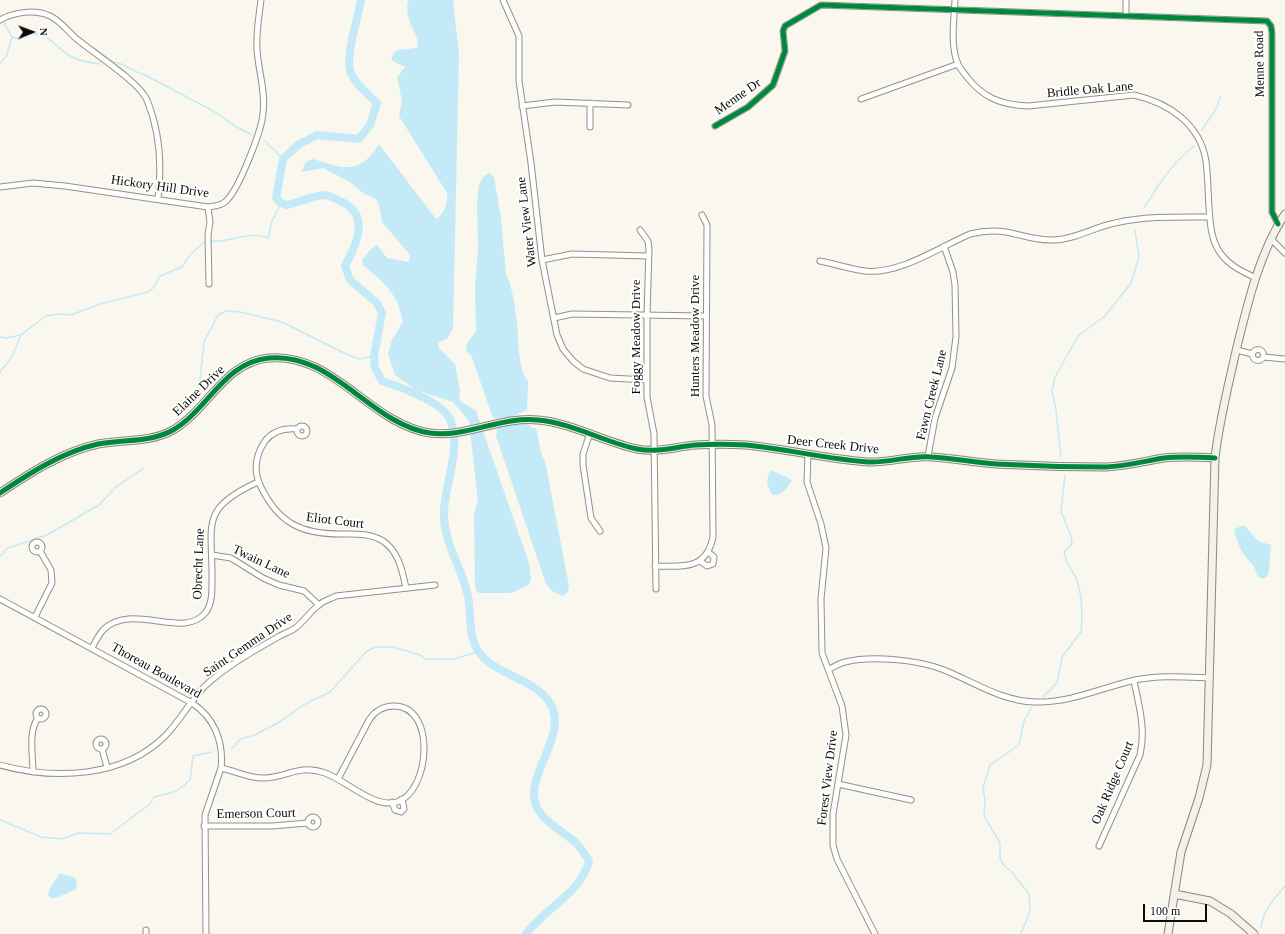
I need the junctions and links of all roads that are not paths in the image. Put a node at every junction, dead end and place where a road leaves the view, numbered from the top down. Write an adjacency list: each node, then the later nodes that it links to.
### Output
1 (261, 0): 17 (street, Hickory Hill Drive)
2 (503, 0): 12 (street, Water View Lane)
3 (955, 0): 5 (street, Bridle Oak Lane)
4 (1126, 0): 6 (street)
5 (954, 11): 6 (street, Menne Dr); 8 (street, Bridle Oak Lane); 13 (street, Menne Dr)
6 (1126, 16): 21 (street, Menne Road)
7 (0, 20): 16 (street)
8 (958, 64): 9 (street); 20 (street, Bridle Oak Lane)
9 (861, 99)
10 (590, 103): 11 (street); 12 (street); 14 (street)
11 (628, 105)
12 (522, 106): 27 (street, Water View Lane)
13 (715, 126)
14 (590, 127)
15 (0, 187): 16 (street, Hickory Hill Drive)
16 (158, 199): 17 (street, Hickory Hill Drive)
17 (208, 207): 30 (street)
18 (1285, 214): 21 (street)
19 (702, 215): 32 (street, Hunters Meadow Drive)
20 (1209, 217): 24 (street); 29 (street, Bridle Oak Lane)
21 (1278, 224): 23 (street)
22 (640, 230): 26 (street, Foggy Meadow Drive)
23 (1272, 240): 25 (street); 29 (street)
24 (944, 246): 28 (street); 43 (street, Fawn Creek Lane)
25 (1285, 253)
26 (648, 256): 27 (street); 31 (street, Foggy Meadow Drive)
27 (542, 260): 33 (street, Water View Lane)
28 (820, 261)
29 (1256, 278): 34 (street)
30 (209, 284)
31 (646, 315): 32 (street); 33 (street); 36 (street, Foggy Meadow Drive)
32 (706, 316): 40 (street, Hunters Meadow Drive)
33 (554, 318): 36 (street, Water View Lane)
34 (1236, 350): 35 (street); 44 (street)
35 (1285, 359)
36 (647, 380): 41 (street, Foggy Meadow Drive)
37 (548, 422): 39 (street, Deer Creek Drive); 46 (street, Elaine Drive)
38 (297, 429): 45 (street, Eliot Court)
39 (590, 434): 41 (street, Deer Creek Drive); 47 (street)
40 (712, 445): 41 (street, Deer Creek Drive); 42 (street, Deer Creek Drive); 49 (street, Hunters Meadow Drive)
41 (654, 451): 52 (street, Foggy Meadow Drive)
42 (808, 454): 43 (street, Deer Creek Drive); 60 (street, Forest View Drive)
43 (928, 456): 44 (street, Deer Creek Drive)
44 (1215, 458): 61 (street)
45 (258, 482): 50 (street, Obrecht Lane); 54 (street, Eliot Court)
46 (0, 493)
47 (600, 531)
48 (40, 551): 58 (street)
49 (708, 552): 51 (street, Hunters Meadow Drive); 51 (street, Hunters Meadow Drive)
50 (212, 554): 57 (street, Twain Lane); 59 (street, Obrecht Lane)
51 (700, 561): 52 (street, Hunters Meadow Drive)
52 (655, 566): 55 (street, Foggy Meadow Drive)
53 (435, 585): 54 (street, Saint Gemma Drive)
54 (406, 588): 57 (street, Saint Gemma Drive)
55 (656, 589)
56 (0, 599): 58 (street, Thoreau Boulevard)
57 (319, 605): 63 (street, Saint Gemma Drive)
58 (35, 617): 59 (street, Thoreau Boulevard)
59 (92, 648): 63 (street, Thoreau Boulevard)
60 (829, 669): 62 (street); 71 (street, Forest View Drive)
61 (1210, 678): 62 (street); 78 (street)
62 (1134, 681): 77 (street, Oak Ridge Court)
63 (192, 703): 67 (street, Saint Gemma Drive); 68 (street, Thoreau Boulevard)
64 (38, 718): 69 (street)
65 (102, 749): 67 (street)
66 (0, 765): 69 (street, Saint Gemma Drive)
67 (107, 767): 69 (street, Saint Gemma Drive)
68 (221, 768): 70 (street); 76 (street, Thoreau Boulevard)
69 (33, 772)
70 (338, 779): 72 (street); 74 (street)
71 (838, 784): 73 (street); 80 (street, Forest View Drive)
72 (402, 799): 74 (street); 74 (street)
73 (911, 800)
74 (392, 802)
75 (308, 823): 76 (street, Emerson Court)
76 (204, 826): 79 (street, Thoreau Boulevard)
77 (1098, 846)
78 (1174, 894): 81 (street); 82 (street)
79 (206, 934)
80 (875, 934)
81 (1168, 934)
82 (1254, 934)

